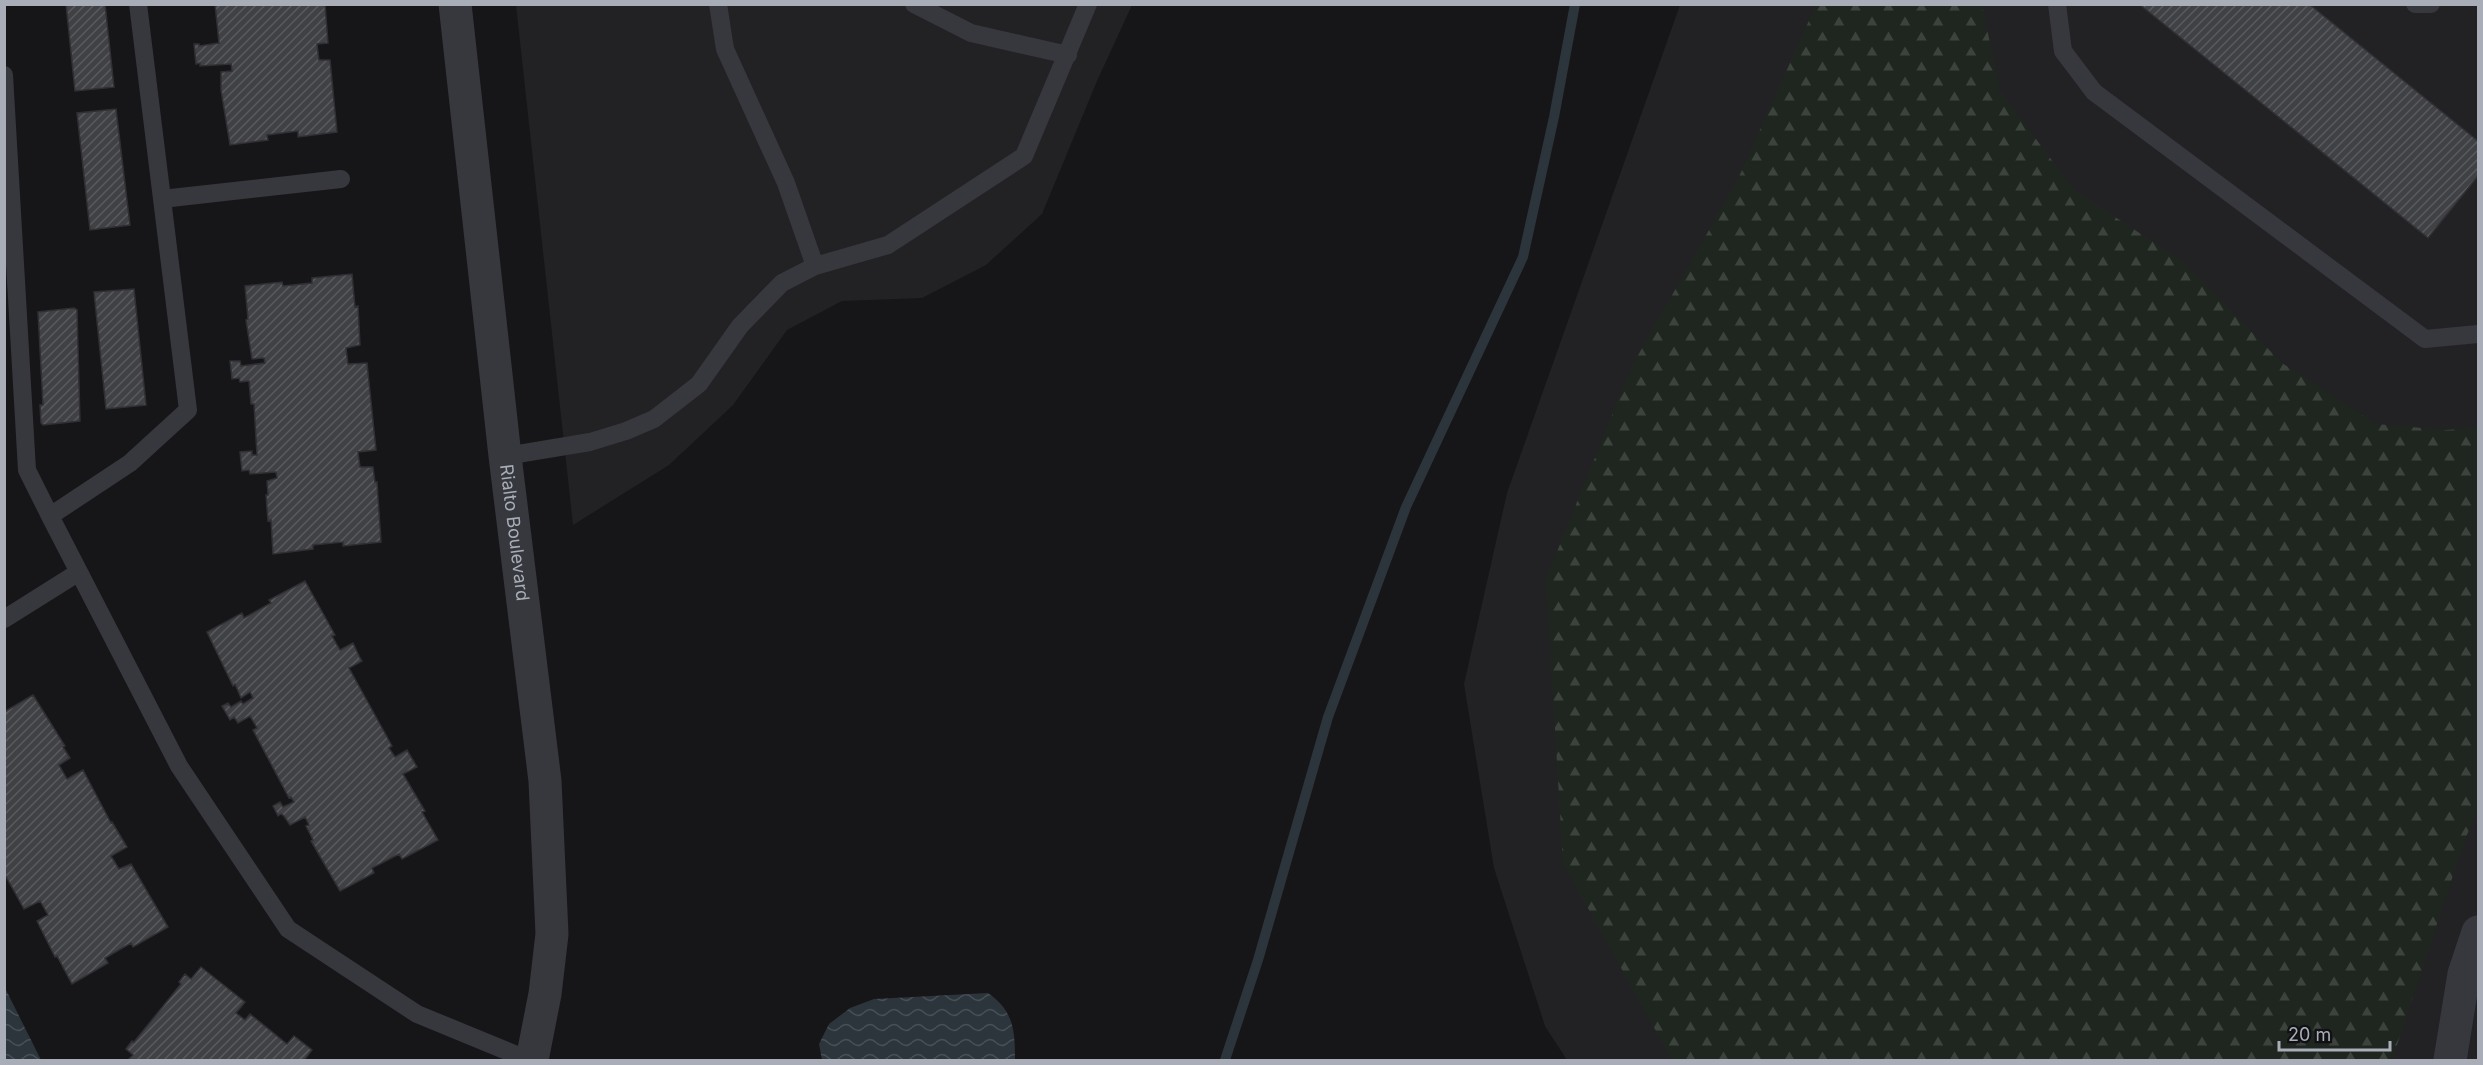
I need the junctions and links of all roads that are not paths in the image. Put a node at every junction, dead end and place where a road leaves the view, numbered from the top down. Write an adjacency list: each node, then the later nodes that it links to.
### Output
1 (138, 4): 12 (lane)
2 (455, 4): 15 (street, Rialto Boulevard)
3 (718, 4): 13 (lane)
4 (1088, 4): 9 (lane)
5 (2057, 4): 14 (lane)
6 (2415, 4): 7 (lane)
7 (2431, 4)
8 (914, 5): 9 (lane)
9 (1068, 55): 13 (lane)
10 (4, 75): 16 (lane)
11 (341, 179): 12 (lane)
12 (162, 199): 16 (lane)
13 (815, 266): 15 (lane)
14 (2478, 334)
15 (505, 456): 20 (street, Rialto Boulevard)
16 (50, 516): 17 (lane)
17 (79, 572): 18 (lane); 20 (lane)
18 (4, 619)
19 (2478, 934): 21 (street)
20 (531, 1060)
21 (2450, 1060)

